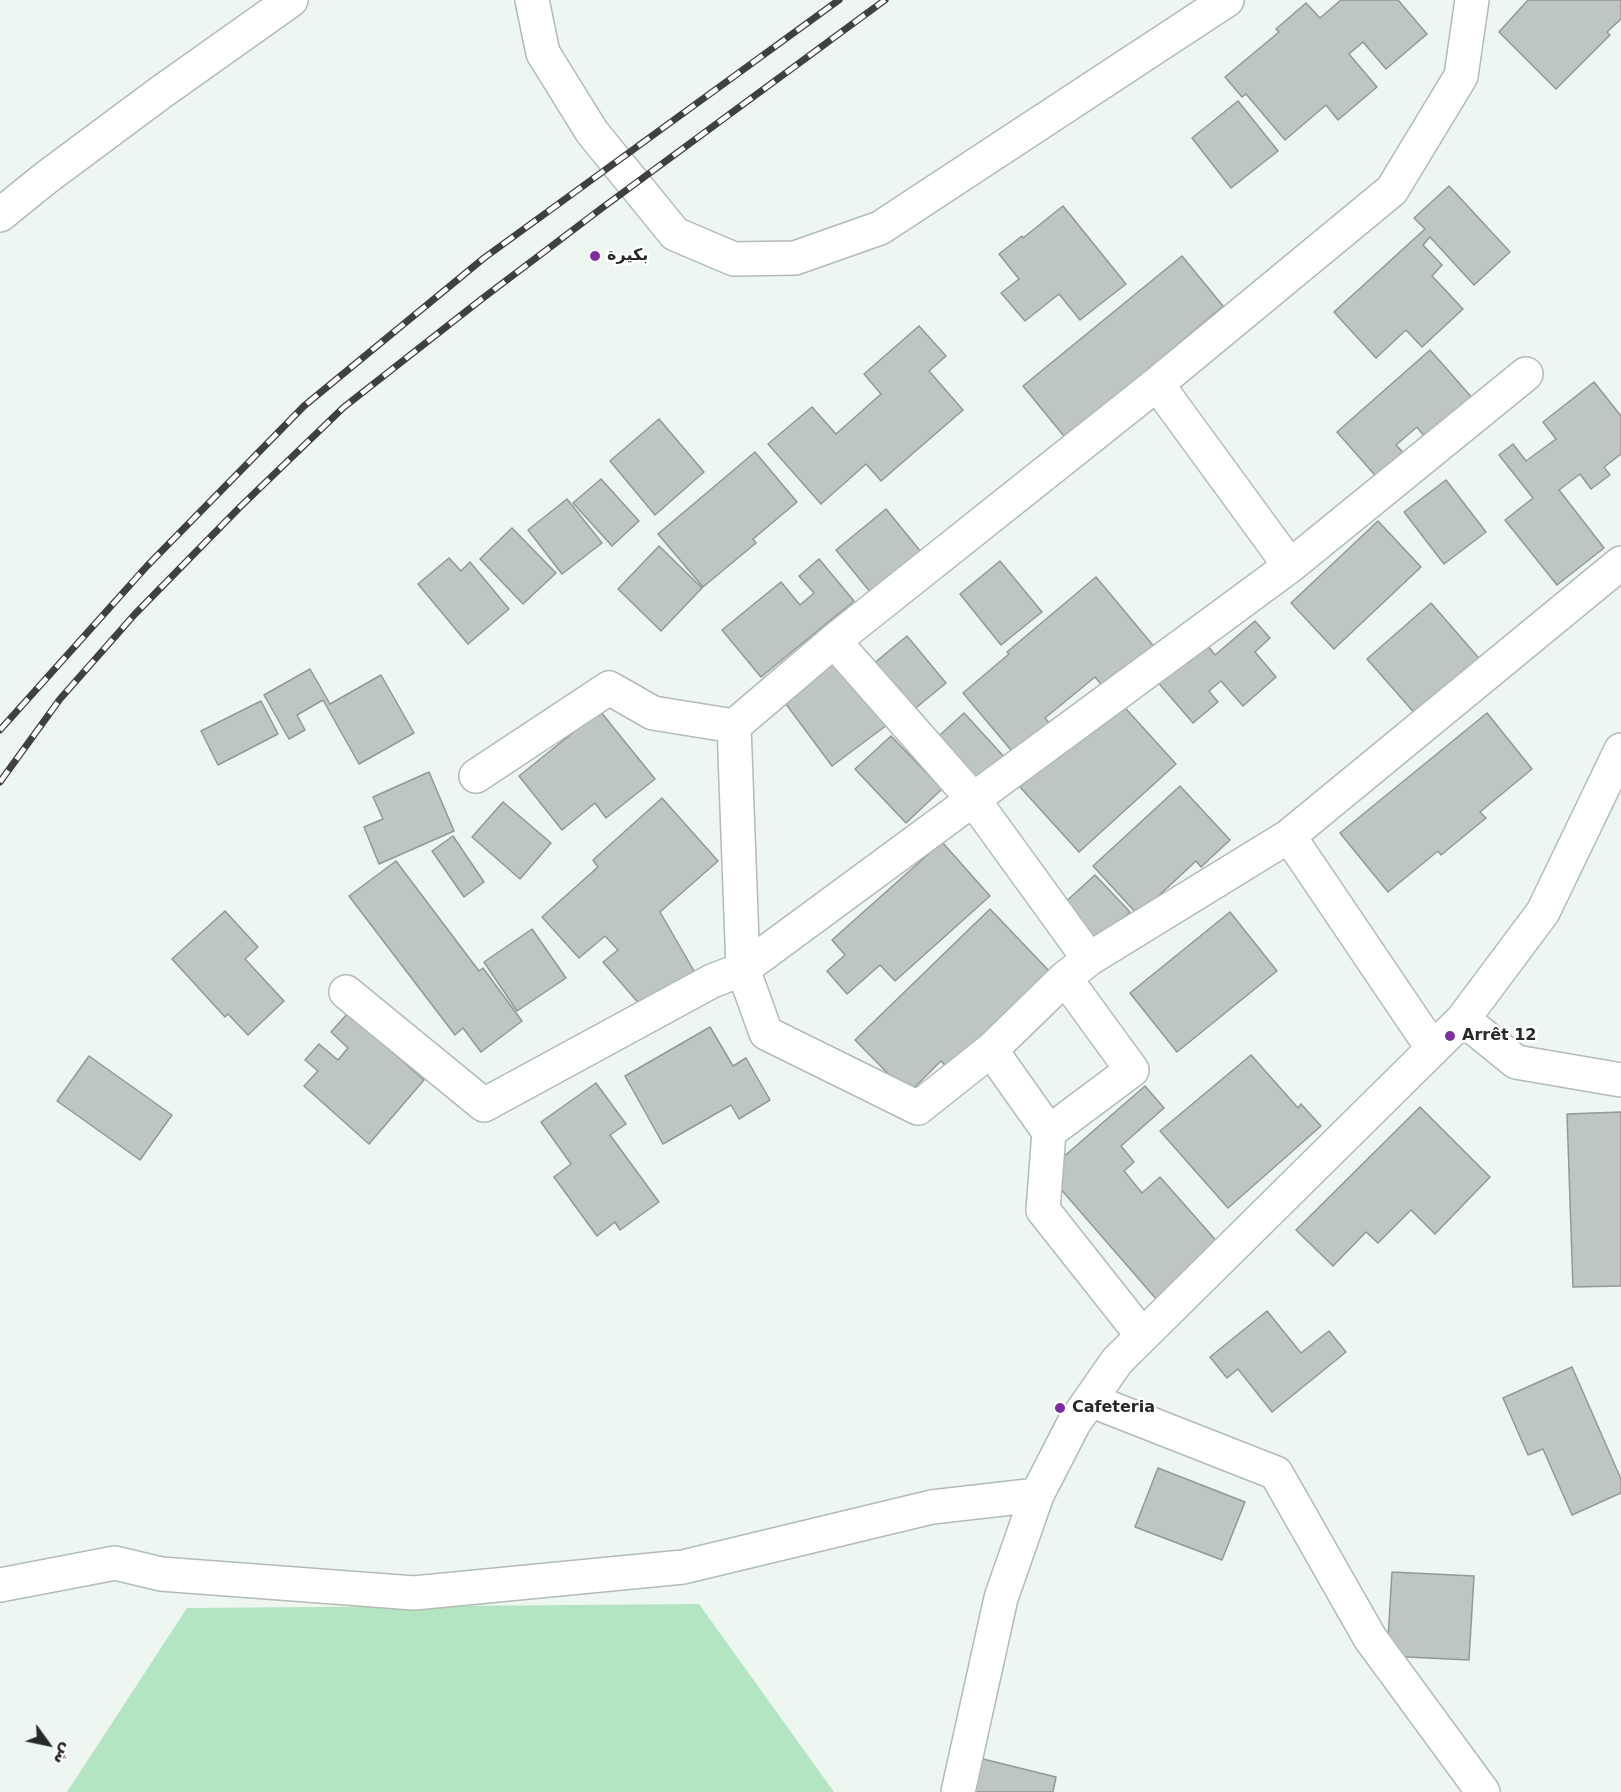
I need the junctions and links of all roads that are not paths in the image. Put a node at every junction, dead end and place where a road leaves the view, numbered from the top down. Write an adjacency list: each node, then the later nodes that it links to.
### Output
1 (291, 0): 5 (street)
2 (532, 0): 3 (street)
3 (1227, 0)
4 (1472, 0): 7 (street)
5 (0, 215)
6 (1526, 374): 9 (street)
7 (1157, 384): 9 (street); 10 (street)
8 (1621, 563): 15 (street)
9 (1290, 566): 14 (street)
10 (834, 641): 11 (street); 14 (street)
11 (734, 726): 13 (street); 17 (street)
12 (1621, 750): 19 (street)
13 (476, 776)
14 (973, 799): 16 (street); 17 (street)
15 (1289, 836): 16 (street); 20 (street)
16 (1077, 968): 21 (street); 23 (street)
17 (742, 969): 18 (street); 21 (street)
18 (346, 992)
19 (1463, 1019): 20 (street); 22 (street)
20 (1433, 1049): 24 (street)
21 (990, 1050): 23 (street)
22 (1621, 1080)
23 (1049, 1132): 24 (street)
24 (1142, 1335): 25 (street)
25 (1090, 1400): 26 (street); 29 (street)
26 (1038, 1496): 27 (street); 28 (street)
27 (0, 1585)
28 (958, 1792)
29 (1484, 1792)

